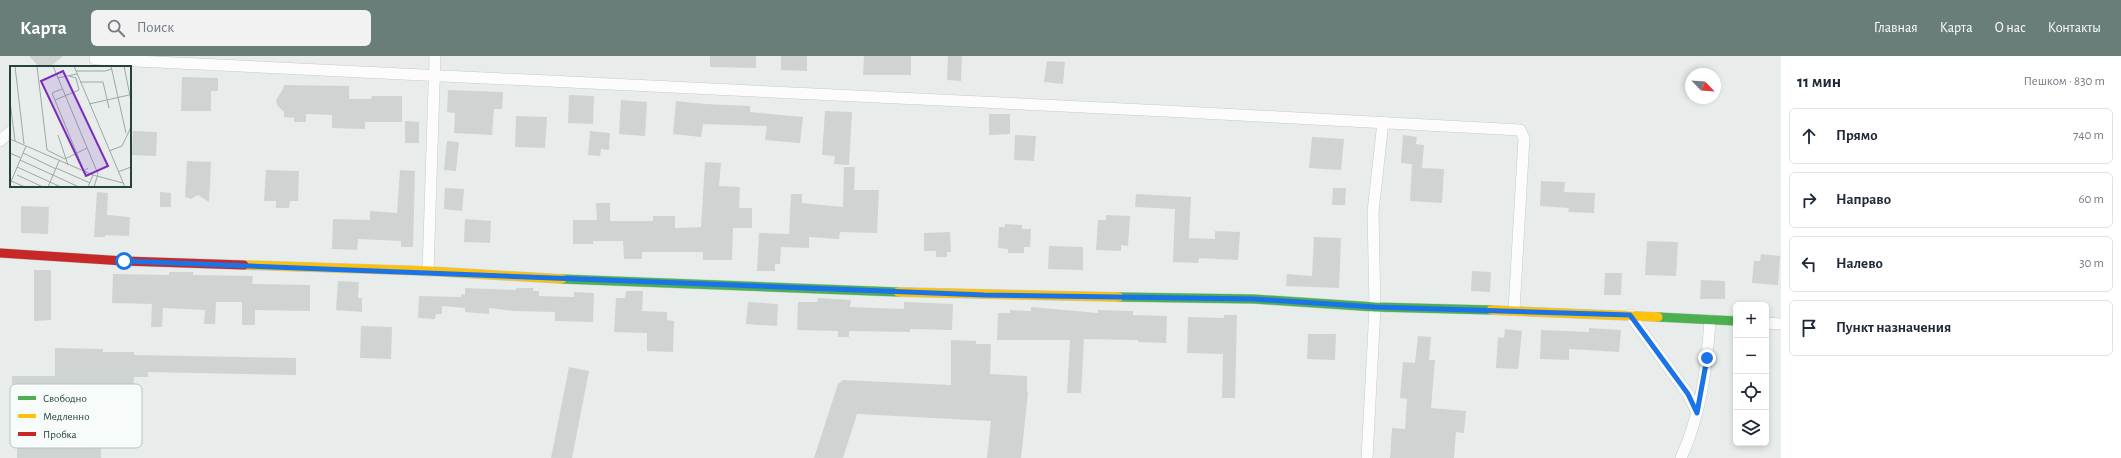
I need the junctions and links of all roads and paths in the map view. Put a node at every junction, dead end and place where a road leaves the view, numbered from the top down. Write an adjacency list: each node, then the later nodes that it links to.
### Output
1 (435, 56): 5 (street)
2 (96, 58): 3 (street); 4 (street); 5 (street)
3 (87, 66)
4 (106, 66)
5 (435, 77): 6 (street); 10 (street)
6 (1383, 122): 11 (street); 12 (street)
7 (10, 132): 8 (street)
8 (0, 141)
9 (0, 253): 10 (street)
10 (428, 271): 11 (street)
11 (1375, 307): 12 (street); 19 (street)
12 (1514, 310): 13 (street)
13 (1630, 315): 14 (street); 18 (street)
14 (1710, 320): 15 (street); 18 (street)
15 (1733, 321)
16 (1769, 323): 17 (street)
17 (1781, 324)
18 (1697, 413): 20 (street)
19 (1367, 458)
20 (1681, 458)

